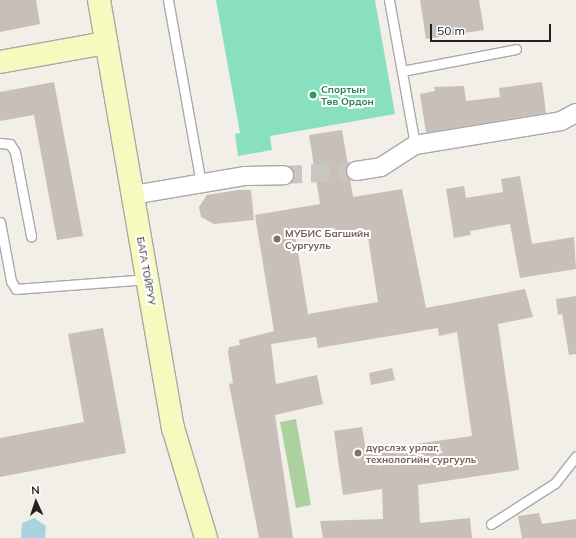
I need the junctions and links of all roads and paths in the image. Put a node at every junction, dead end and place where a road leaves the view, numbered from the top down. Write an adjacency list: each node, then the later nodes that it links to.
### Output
1 (98, 0): 4 (main road, БАГА ТОЙРУУ)
2 (168, 0): 13 (lane)
3 (389, 0): 7 (lane)
4 (106, 43): 6 (main road); 14 (main road, БАГА ТОЙРУУ)
5 (516, 49): 7 (lane)
6 (0, 62)
7 (402, 71): 10 (lane)
8 (576, 113): 10 (street)
9 (0, 143): 16 (lane)
10 (415, 146): 11 (street)
11 (356, 171)
12 (284, 176): 13 (street)
13 (201, 184): 14 (street)
14 (133, 195): 17 (main road, БАГА ТОЙРУУ)
15 (0, 222): 17 (lane)
16 (31, 236)
17 (148, 279): 20 (main road, БАГА ТОЙРУУ)
18 (576, 456): 19 (lane)
19 (490, 524)
20 (206, 538)

